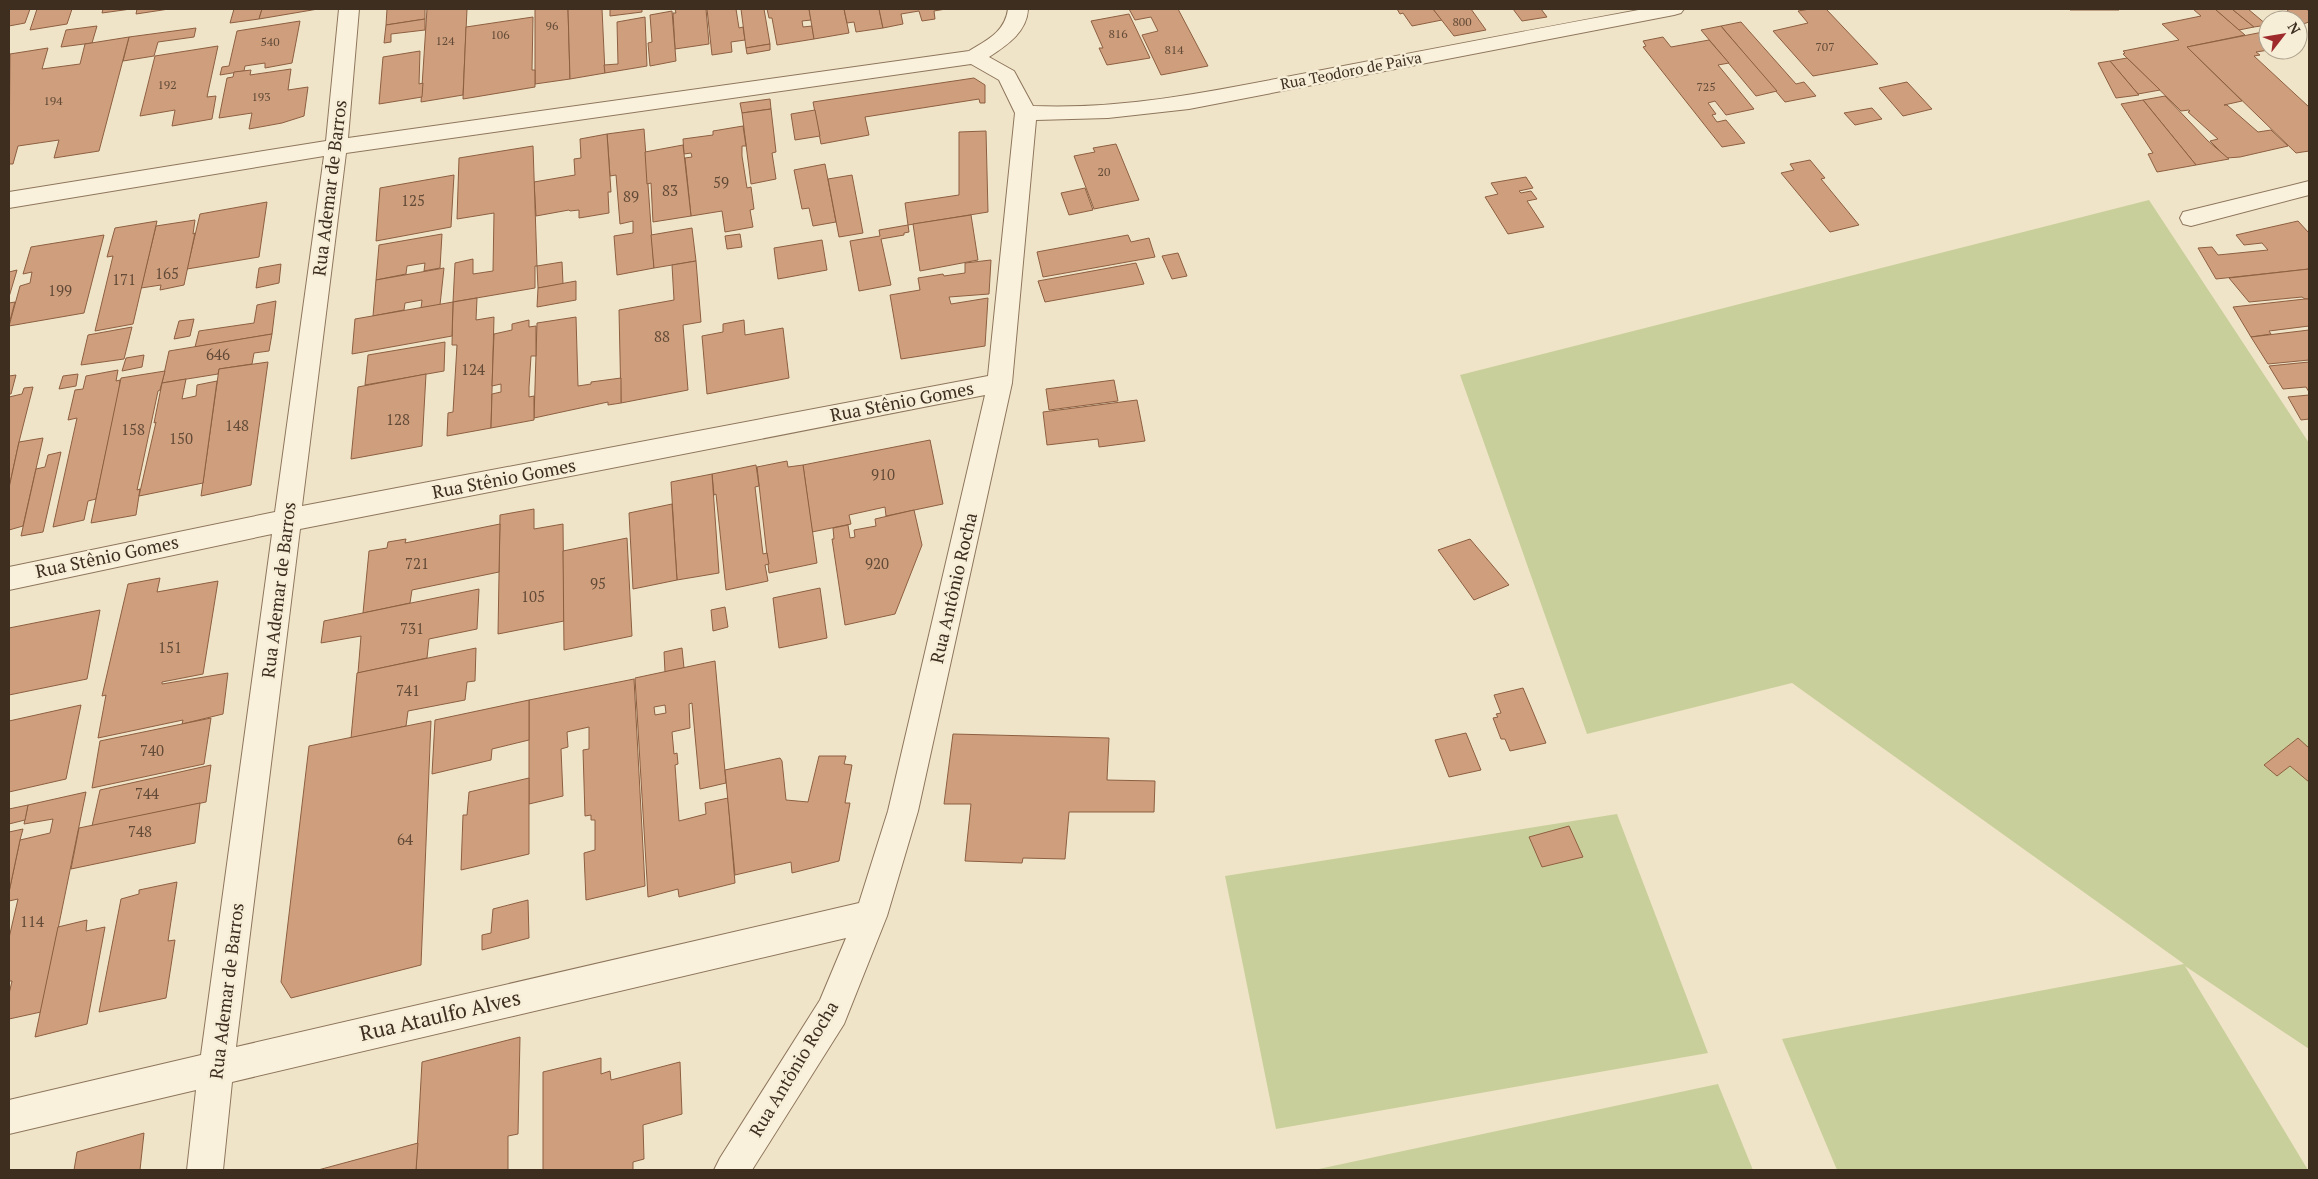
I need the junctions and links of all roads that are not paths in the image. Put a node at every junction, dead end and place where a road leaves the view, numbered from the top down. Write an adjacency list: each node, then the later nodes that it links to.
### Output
1 (349, 9): 6 (street, Rua Ademar de Barros)
2 (1018, 9): 4 (street)
3 (1674, 9): 5 (street, Rua Teodoro de Paiva)
4 (974, 57): 5 (street); 6 (street)
5 (1026, 113): 10 (street, Rua Antônio Rocha)
6 (336, 147): 8 (street); 11 (street, Rua Ademar de Barros)
7 (2309, 188): 9 (street)
8 (9, 200)
9 (2191, 218)
10 (1000, 383): 11 (street, Rua Stênio Gomes); 13 (street, Rua Antônio Rocha)
11 (288, 520): 12 (street, Rua Stênio Gomes); 14 (street, Rua Ademar de Barros)
12 (9, 578)
13 (871, 916): 14 (street, Rua Ataulfo Alves); 17 (street, Rua Antônio Rocha)
14 (216, 1068): 15 (street, Rua Ataulfo Alves); 16 (street, Rua Ademar de Barros)
15 (9, 1117)
16 (205, 1170)
17 (732, 1170)

